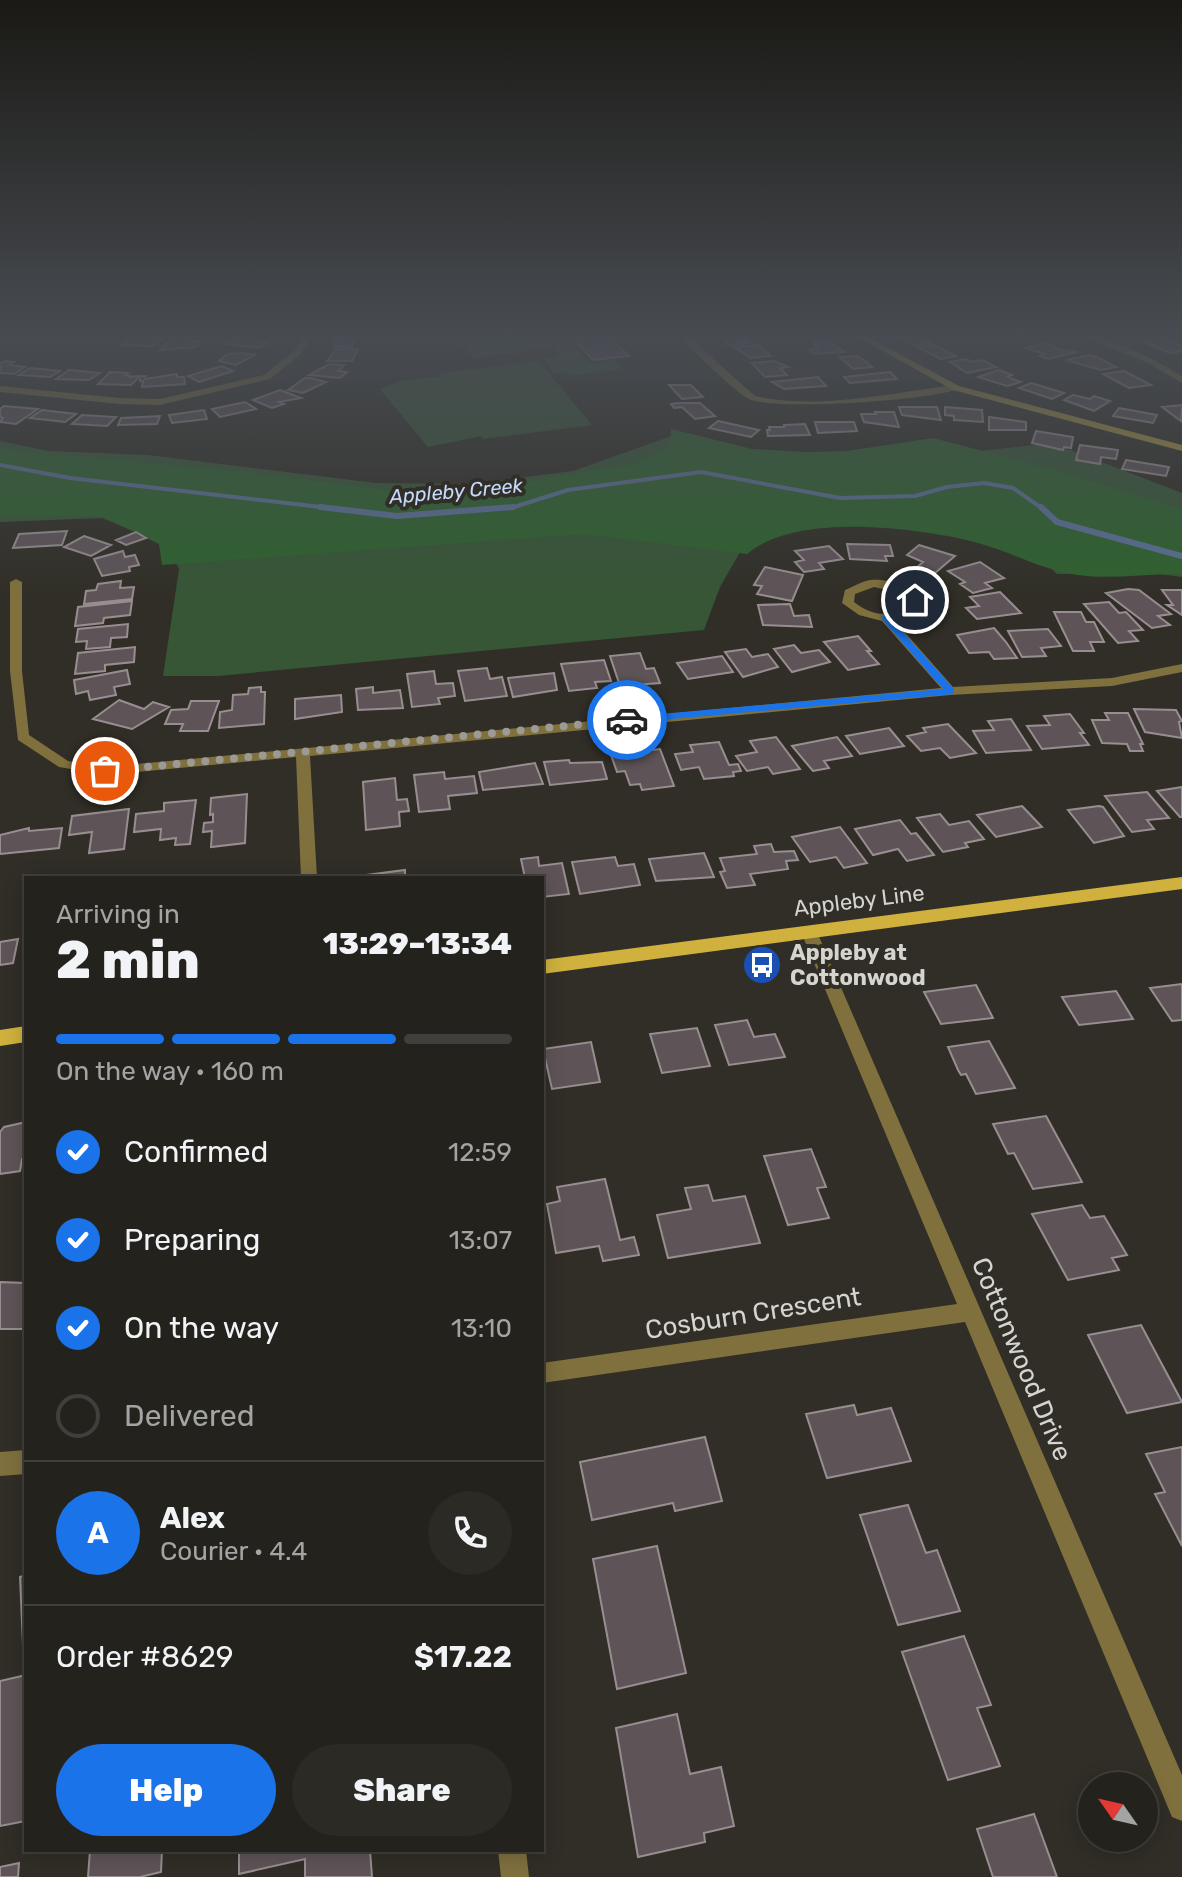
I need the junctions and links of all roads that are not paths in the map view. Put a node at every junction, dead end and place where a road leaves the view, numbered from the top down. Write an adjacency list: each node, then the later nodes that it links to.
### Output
1 (1090, 424): 2 (street)
2 (1182, 448)
3 (16, 582): 7 (street)
4 (885, 617): 4 (street); 6 (street)
5 (1182, 668): 6 (street)
6 (950, 691): 7 (street)
7 (303, 752): 8 (street)
8 (309, 876)
9 (1182, 883): 10 (main road, Appleby Line)
10 (809, 932): 11 (main road, Appleby Line); 14 (street, Cottonwood Drive)
11 (544, 967)
12 (24, 1034): 13 (main road)
13 (0, 1038)
14 (972, 1311): 15 (street, Cosburn Crescent); 18 (street, Cottonwood Drive)
15 (544, 1373)
16 (24, 1462): 17 (street)
17 (0, 1464)
18 (1182, 1807)
19 (512, 1852): 20 (street)
20 (515, 1877)

